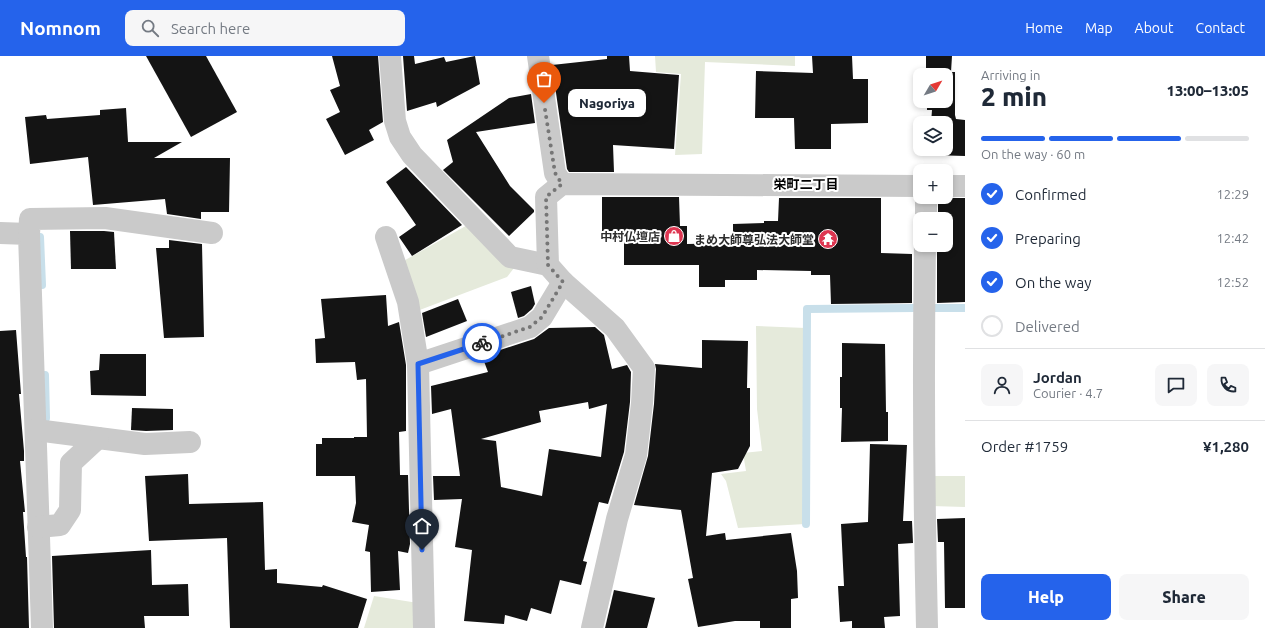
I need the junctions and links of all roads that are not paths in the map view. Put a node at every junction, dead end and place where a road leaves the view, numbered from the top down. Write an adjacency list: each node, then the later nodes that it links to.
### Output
1 (390, 56): 12 (street)
2 (538, 56): 3 (street)
3 (562, 184): 4 (street); 12 (street)
4 (913, 185)
5 (953, 186): 6 (street)
6 (965, 186)
7 (0, 233): 9 (street)
8 (212, 233): 9 (street)
9 (29, 234): 15 (street)
10 (386, 237): 14 (street)
11 (925, 252): 22 (street)
12 (548, 265): 13 (street)
13 (563, 282): 14 (street); 21 (street)
14 (418, 364): 20 (street)
15 (36, 430): 16 (street); 18 (street)
16 (98, 438): 17 (street); 18 (street)
17 (190, 442)
18 (38, 527): 19 (street)
19 (42, 628)
20 (424, 628)
21 (592, 628)
22 (927, 628)

